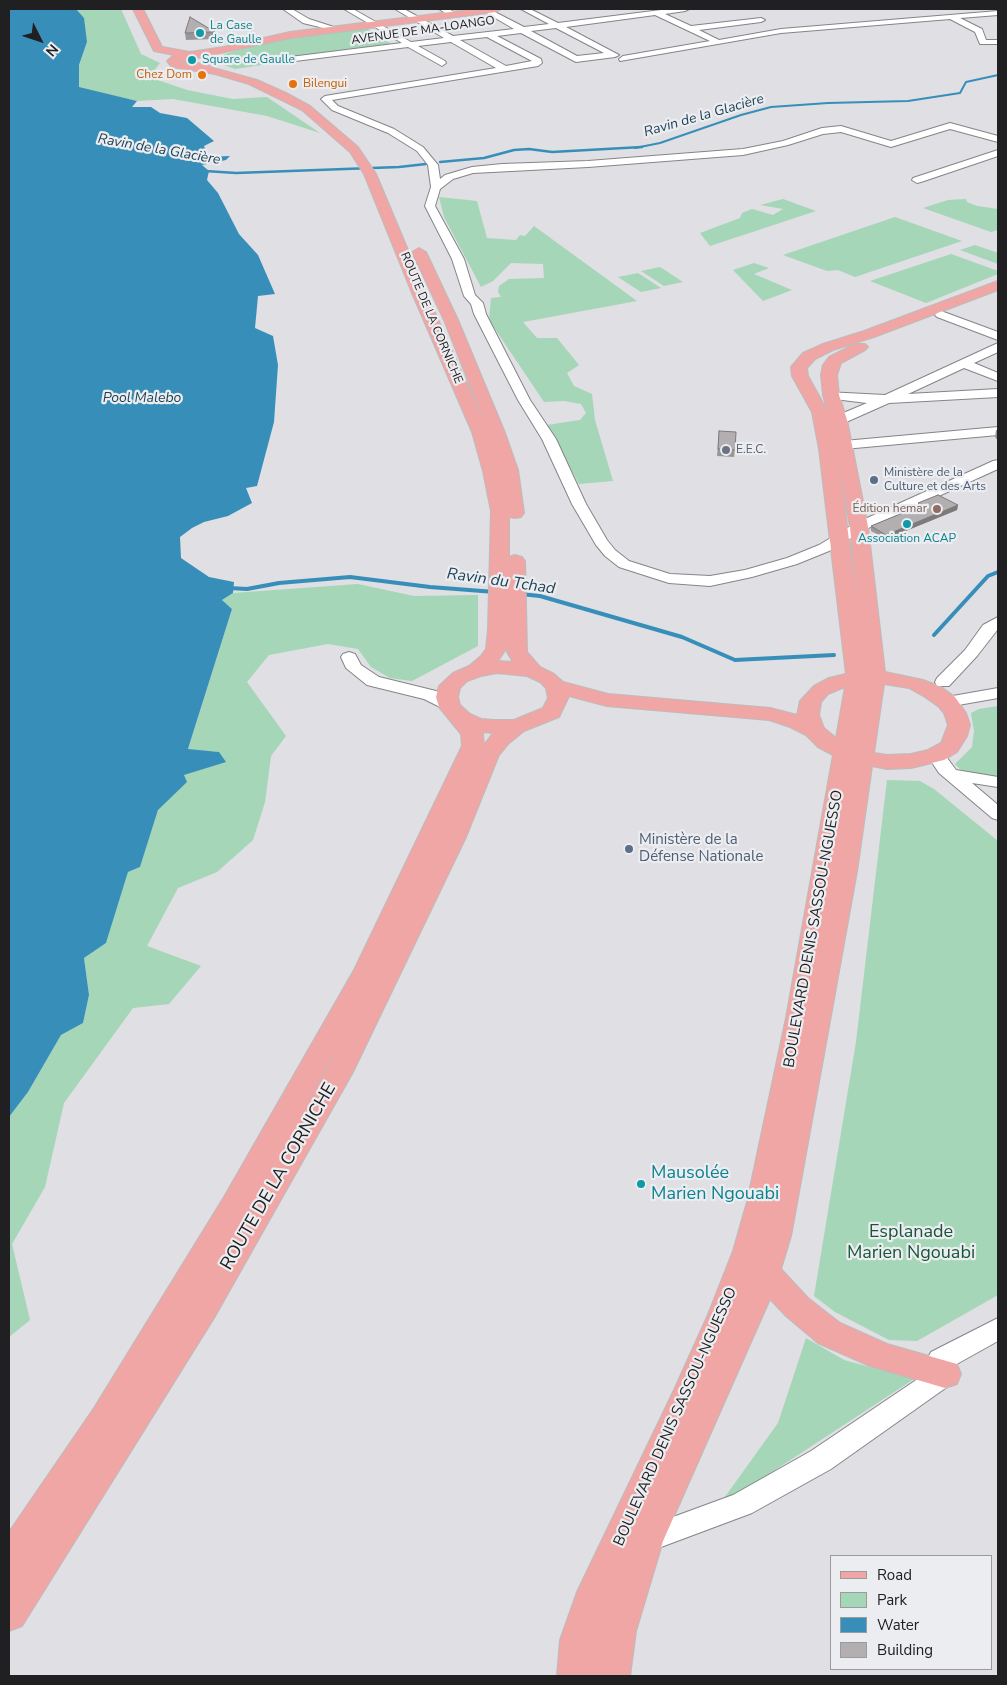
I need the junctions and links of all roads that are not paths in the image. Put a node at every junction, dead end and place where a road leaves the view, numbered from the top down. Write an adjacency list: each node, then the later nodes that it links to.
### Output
1 (129, 9): 39 (main road, ROUTE DE LA CORNICHE)
2 (138, 9): 35 (main road, ROUTE DE LA CORNICHE)
3 (287, 9): 24 (street)
4 (348, 9): 20 (street)
5 (399, 9): 16 (street)
6 (443, 9): 13 (street)
7 (489, 9): 13 (main road); 25 (street)
8 (525, 9): 22 (street)
9 (604, 9): 14 (street)
10 (650, 10): 11 (street, AVENUE DE MA-LOANGO); 14 (street, AVENUE DE MA-LOANGO); 26 (street)
11 (687, 10)
12 (998, 13): 15 (street)
13 (453, 14): 16 (main road)
14 (620, 16): 22 (street, AVENUE DE MA-LOANGO)
15 (952, 17): 21 (street); 31 (street)
16 (416, 19): 20 (main road); 30 (street)
17 (707, 19): 23 (street)
18 (761, 20): 23 (street)
19 (998, 21): 21 (street)
20 (374, 24): 24 (main road); 33 (street)
21 (966, 24): 28 (street)
22 (556, 25): 25 (street, AVENUE DE MA-LOANGO); 34 (street)
23 (720, 25): 26 (street)
24 (336, 29): 36 (main road)
25 (523, 29): 29 (street, AVENUE DE MA-LOANGO); 34 (street)
26 (688, 29): 31 (street)
27 (988, 30): 28 (street)
28 (978, 31): 32 (street)
29 (488, 34): 30 (street, AVENUE DE MA-LOANGO); 43 (street)
30 (453, 39): 33 (street, AVENUE DE MA-LOANGO); 43 (street)
31 (716, 41): 37 (street)
32 (998, 42)
33 (412, 44): 38 (street, AVENUE DE MA-LOANGO); 40 (street)
34 (612, 54): 37 (street)
35 (189, 55): 36 (main road, ROUTE DE LA CORNICHE); 39 (main road, ROUTE DE LA CORNICHE)
36 (219, 57): 42 (main road, ROUTE DE LA CORNICHE); 44 (main road, ROUTE DE LA CORNICHE)
37 (623, 59): 41 (street)
38 (282, 61)
39 (172, 63): 42 (main road, ROUTE DE LA CORNICHE)
40 (442, 63)
41 (631, 64)
42 (190, 67): 44 (main road, ROUTE DE LA CORNICHE)
43 (503, 68): 48 (street)
44 (310, 108): 66 (main road, ROUTE DE LA CORNICHE); 66 (main road, ROUTE DE LA CORNICHE)
45 (998, 140): 48 (street)
46 (998, 153): 47 (street)
47 (917, 180)
48 (436, 188): 64 (street)
49 (998, 286): 64 (main road, BOULEVARD DENIS SASSOU-NGUESSO)
50 (998, 292): 51 (main road, BOULEVARD DENIS SASSOU-NGUESSO)
51 (941, 315): 52 (street); 58 (main road, BOULEVARD DENIS SASSOU-NGUESSO)
52 (998, 336)
53 (998, 347): 54 (street)
54 (963, 363): 55 (street); 57 (street)
55 (998, 377)
56 (998, 393): 57 (street)
57 (890, 398): 58 (street); 58 (street)
58 (835, 408): 60 (main road, BOULEVARD DENIS SASSOU-NGUESSO)
59 (998, 431): 60 (street)
60 (844, 446): 64 (main road, BOULEVARD DENIS SASSOU-NGUESSO)
61 (998, 464): 62 (street)
62 (979, 473): 63 (street); 64 (street)
63 (998, 482)
64 (849, 532): 70 (main road, BOULEVARD DENIS SASSOU-NGUESSO)
65 (998, 622): 73 (street)
66 (507, 629): 68 (main road, ROUTE DE LA CORNICHE); 69 (main road, ROUTE DE LA CORNICHE)
67 (349, 657): 72 (street)
68 (533, 671): 69 (main road); 71 (main road)
69 (468, 674): 72 (street); 78 (main road, ROUTE DE LA CORNICHE)
70 (866, 677): 73 (main road); 76 (main road); 82 (main road, BOULEVARD DENIS SASSOU-NGUESSO)
71 (556, 686): 75 (main road); 77 (main road)
72 (413, 690): 78 (street)
73 (945, 692): 74 (street); 83 (main road)
74 (998, 693)
75 (607, 700): 77 (main road); 79 (main road)
76 (811, 701): 79 (main road); 81 (main road)
77 (551, 712): 80 (main road)
78 (456, 713): 80 (main road); 90 (main road, ROUTE DE LA CORNICHE)
79 (770, 714): 81 (main road)
80 (516, 726): 91 (main road, ROUTE DE LA CORNICHE)
81 (814, 730): 82 (main road)
82 (854, 755): 83 (main road); 86 (main road, BOULEVARD DENIS SASSOU-NGUESSO); 92 (main road, BOULEVARD DENIS SASSOU-NGUESSO)
83 (944, 766): 84 (street); 85 (street)
84 (998, 782)
85 (998, 814)
86 (765, 1272): 88 (main road); 89 (main road, BOULEVARD DENIS SASSOU-NGUESSO)
87 (998, 1329): 88 (street)
88 (945, 1374): 89 (street)
89 (645, 1540): 93 (main road, BOULEVARD DENIS SASSOU-NGUESSO)
90 (9, 1562)
91 (9, 1613)
92 (576, 1676)
93 (611, 1676)

